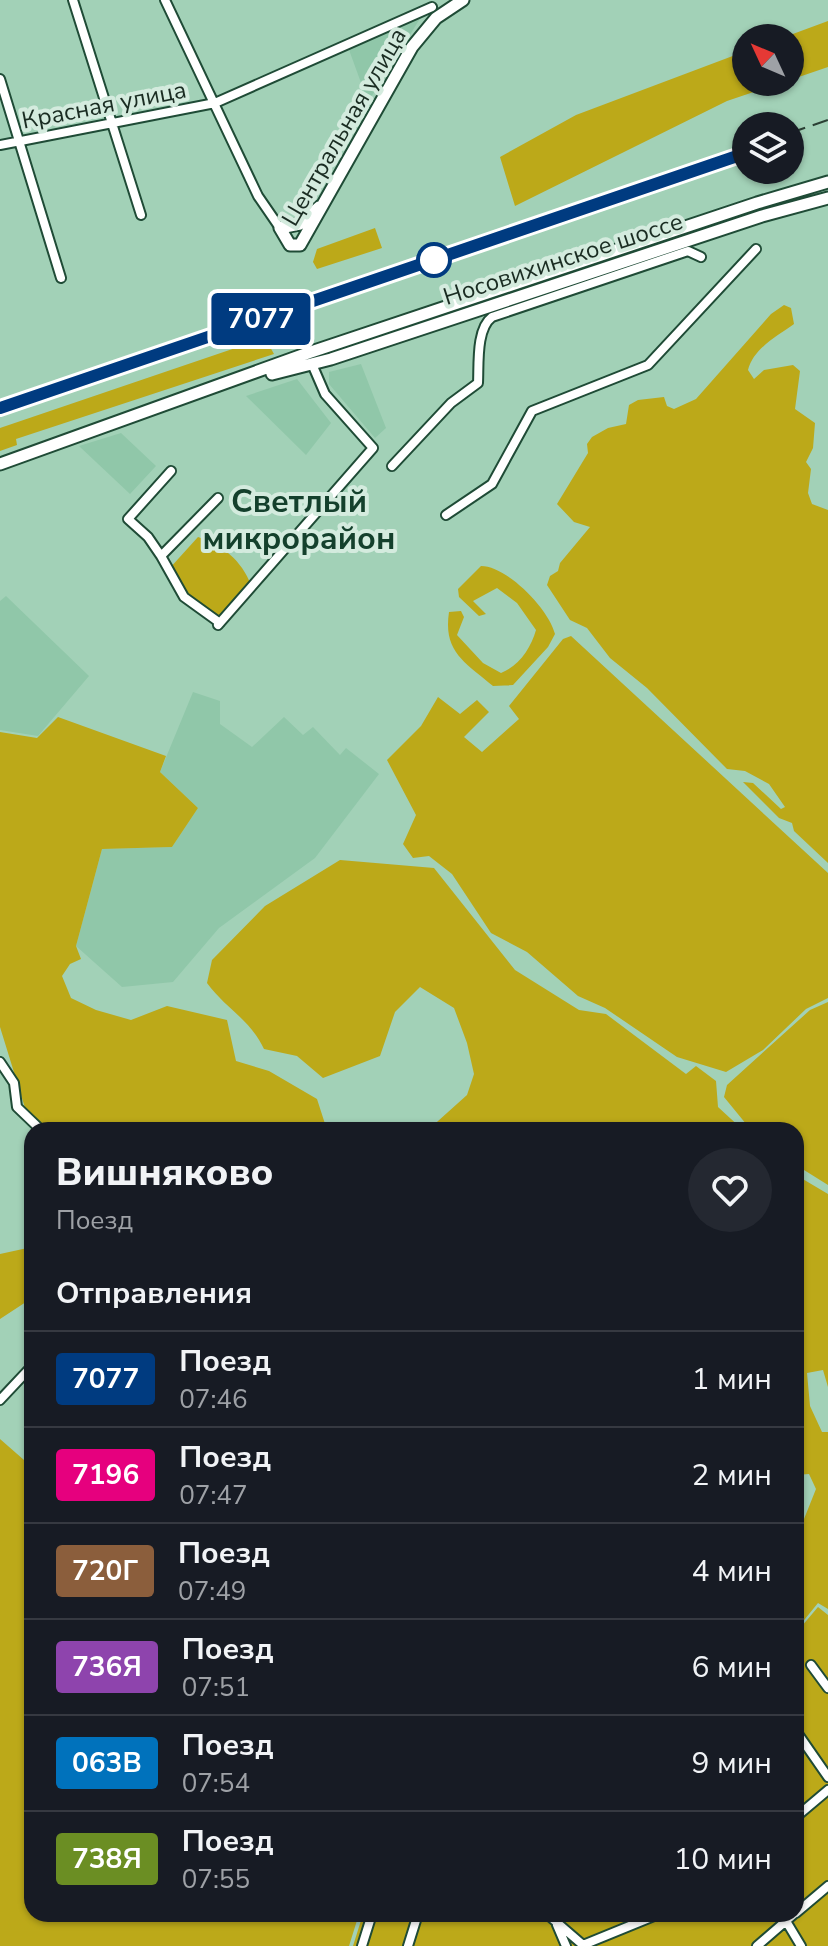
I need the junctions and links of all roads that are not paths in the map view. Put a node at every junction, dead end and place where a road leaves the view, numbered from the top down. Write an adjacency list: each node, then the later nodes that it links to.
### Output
1 (73, 0): 7 (street)
2 (165, 0): 6 (street, Центральная улица)
3 (463, 0): 4 (main road, Центральная улица)
4 (432, 8): 6 (street, Красная улица); 12 (main road, Центральная улица)
5 (0, 79): 8 (street)
6 (215, 103): 7 (street, Красная улица); 14 (street, Центральная улица)
7 (111, 121): 8 (street, Красная улица); 13 (street)
8 (20, 142): 9 (street, Красная улица); 17 (street)
9 (0, 145)
10 (828, 182): 18 (main road, Носовихинское шоссе)
11 (828, 198): 18 (main road, Носовихинское шоссе)
12 (319, 207): 14 (main road); 14 (main road, Центральная улица)
13 (141, 215)
14 (280, 228)
15 (756, 249): 23 (street)
16 (701, 257): 20 (street)
17 (61, 278)
18 (310, 358): 19 (main road, Носовихинское шоссе); 24 (street)
19 (0, 464)
20 (392, 466)
21 (171, 471): 24 (street)
22 (218, 498): 24 (street)
23 (446, 515)
24 (161, 556)
25 (0, 1062): 26 (street)
26 (33, 1122)
27 (24, 1374): 28 (street)
28 (0, 1400)
29 (811, 1665): 30 (street)
30 (828, 1688)
31 (804, 1742): 32 (street)
32 (828, 1777)
33 (828, 1790): 34 (street)
34 (804, 1810)
35 (828, 1886): 36 (street)
36 (804, 1906)
37 (370, 1922): 44 (street)
38 (416, 1922): 45 (street)
39 (554, 1922): 46 (street)
40 (558, 1922): 41 (street)
41 (639, 1922)
42 (785, 1922): 47 (street)
43 (787, 1922): 48 (street)
44 (362, 1946)
45 (408, 1946)
46 (566, 1946)
47 (757, 1946)
48 (801, 1946)

